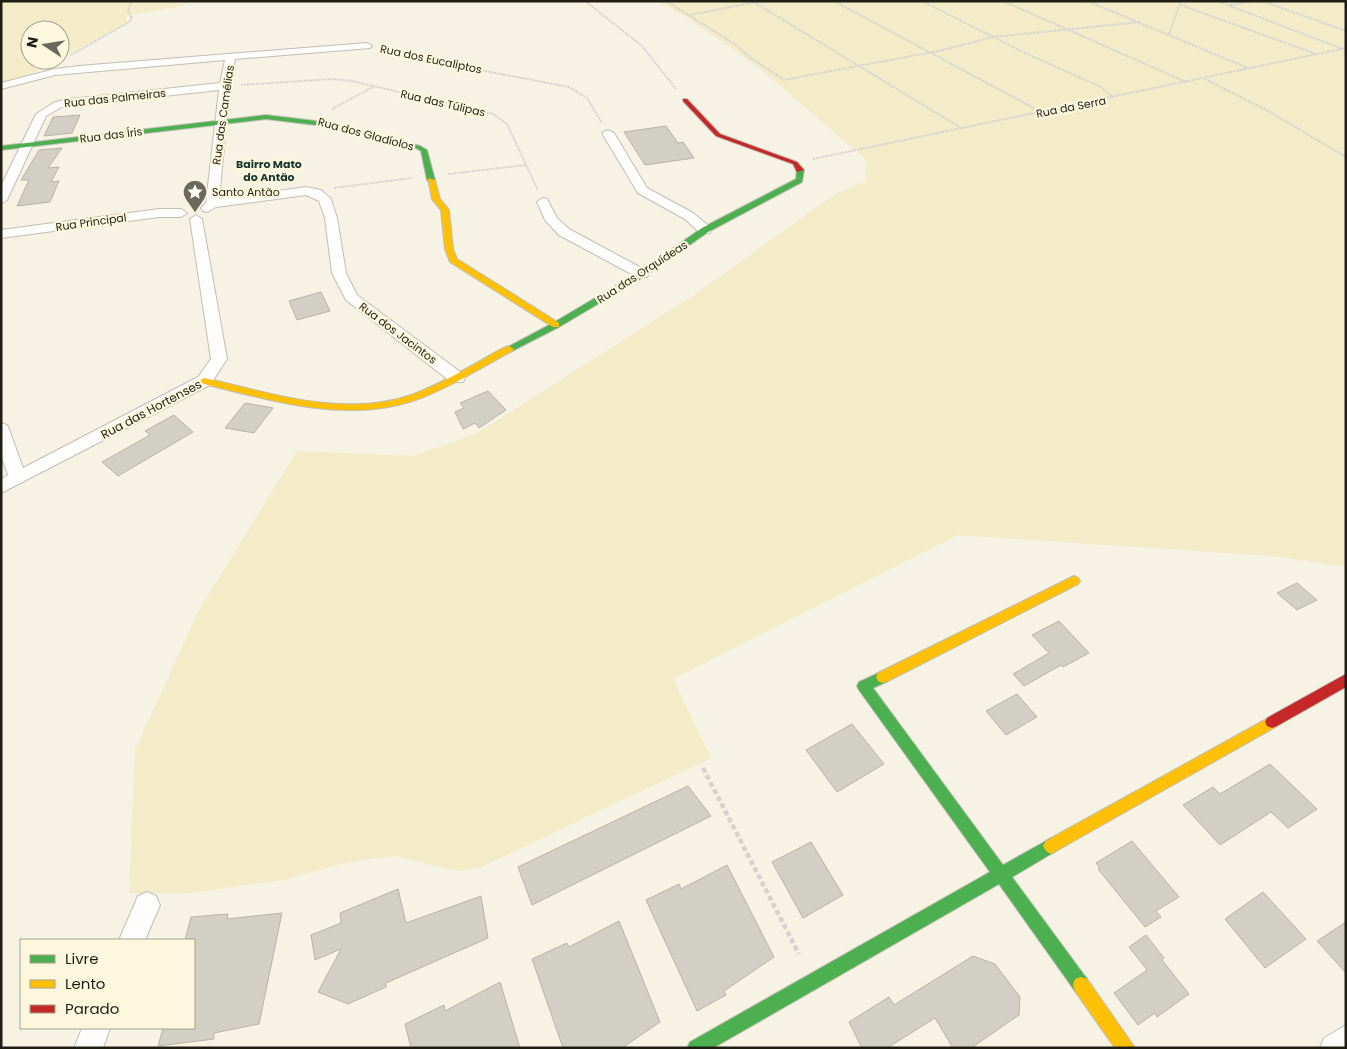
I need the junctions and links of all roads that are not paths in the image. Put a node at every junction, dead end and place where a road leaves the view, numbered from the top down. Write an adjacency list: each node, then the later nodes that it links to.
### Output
1 (367, 46): 2 (street, Rua dos Eucaliptos)
2 (231, 56): 3 (street, Rua dos Eucaliptos); 4 (street, Rua das Camélias)
3 (1, 86)
4 (225, 86): 6 (street, Rua das Camélias); 8 (street, Rua das Palmeiras)
5 (685, 100): 13 (street, Rua das Orquídeas)
6 (221, 123): 8 (street, Rua das Íris); 12 (street, Rua das Camélias); 16 (street, Rua dos Gladíolos)
7 (608, 133): 13 (street)
8 (29, 145): 9 (street, Rua das Íris); 10 (street, Rua das Palmeiras)
9 (1, 148)
10 (1, 200)
11 (543, 202): 15 (street)
12 (199, 211): 14 (street, Rua Principal); 17 (street, Rua dos Jacintos); 18 (street, Rua das Hortenses)
13 (705, 230): 15 (street, Rua das Orquídeas)
14 (1, 234)
15 (642, 274): 16 (street, Rua das Orquídeas)
16 (556, 325): 17 (street, Rua das Orquídeas)
17 (457, 378): 18 (street, Rua das Orquídeas)
18 (204, 382): 20 (street, Rua das Hortenses)
19 (1, 429): 20 (street)
20 (18, 478): 21 (street, Rua das Hortenses)
21 (1, 487)
22 (1074, 581): 24 (street)
23 (1346, 680): 24 (street)
24 (1000, 876): 30 (street); 31 (street)
25 (147, 905): 26 (street)
26 (132, 939)
27 (96, 1029): 29 (street)
28 (1346, 1039): 32 (street)
29 (88, 1048)
30 (696, 1048)
31 (1126, 1048)
32 (1334, 1048)

